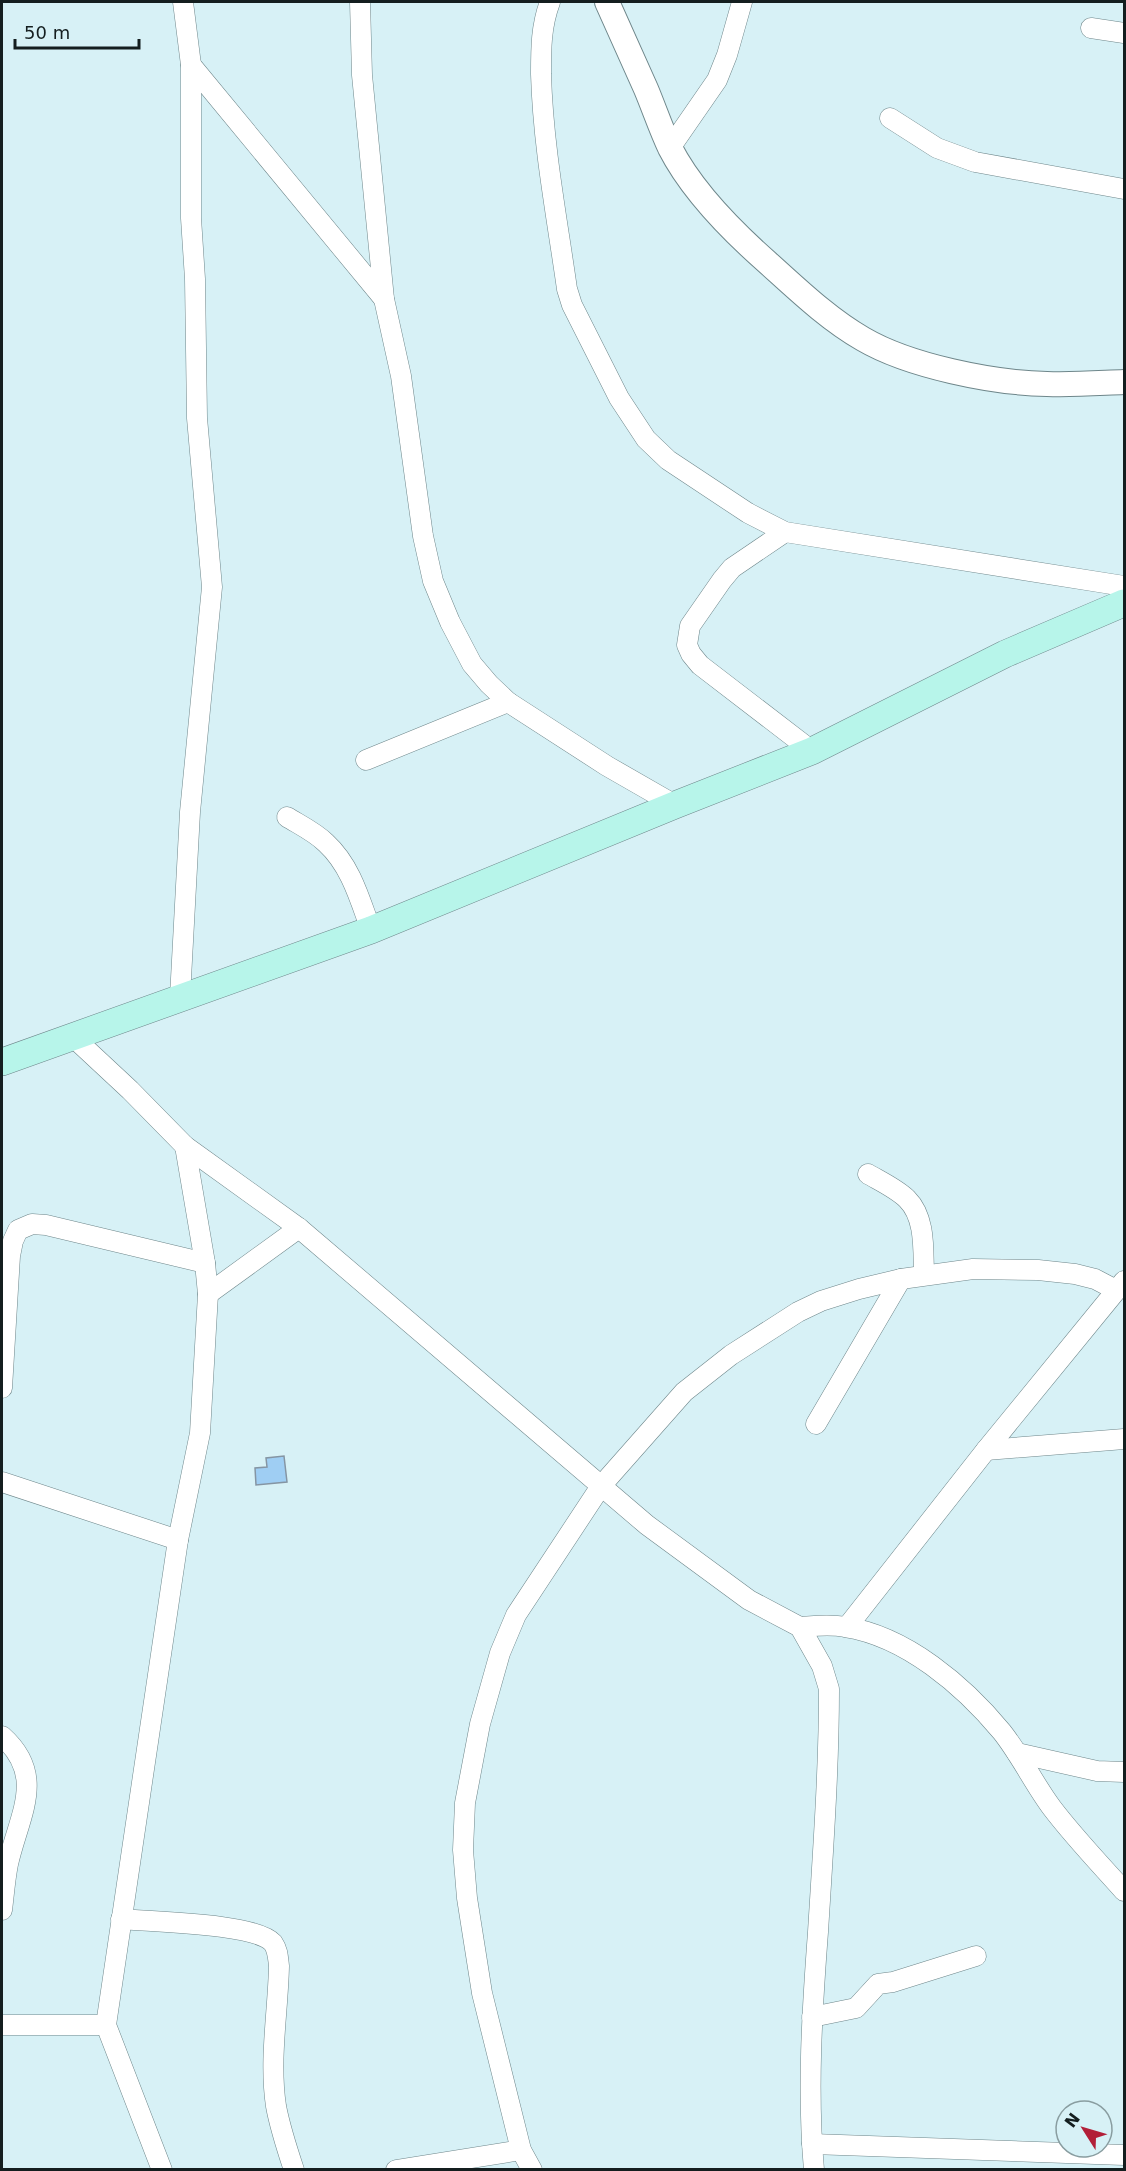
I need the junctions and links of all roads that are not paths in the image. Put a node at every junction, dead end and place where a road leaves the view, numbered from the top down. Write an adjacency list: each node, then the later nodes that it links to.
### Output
1 (183, 2): 8 (street)
2 (360, 2): 12 (street)
3 (550, 2): 14 (street)
4 (607, 2): 10 (street)
5 (742, 2): 10 (street)
6 (1091, 28): 7 (street)
7 (1125, 33)
8 (192, 65): 12 (street); 23 (street)
9 (890, 118): 11 (street)
10 (670, 148): 13 (street)
11 (1125, 189)
12 (384, 299): 17 (street)
13 (1125, 382)
14 (784, 532): 15 (street); 18 (street)
15 (1125, 586)
16 (1125, 603): 18 (main road)
17 (508, 702): 19 (street); 20 (street)
18 (812, 751): 20 (main road)
19 (366, 760)
20 (675, 805): 22 (main road)
21 (287, 817): 22 (street)
22 (371, 930): 23 (main road)
23 (180, 997): 24 (main road)
24 (72, 1036): 25 (main road); 26 (street)
25 (2, 1062)
26 (185, 1146): 28 (street); 29 (street)
27 (868, 1174): 30 (street)
28 (299, 1228): 33 (street); 39 (street)
29 (205, 1263): 33 (street); 34 (street)
30 (924, 1275): 31 (street); 32 (street)
31 (901, 1279): 35 (street); 39 (street)
32 (1120, 1286): 37 (street)
33 (208, 1294): 40 (street)
34 (2, 1388)
35 (816, 1424)
36 (1125, 1439): 37 (street)
37 (986, 1450): 42 (street)
38 (2, 1482): 40 (street)
39 (601, 1485): 41 (street); 54 (street)
40 (178, 1540): 48 (street)
41 (800, 1627): 42 (street); 50 (street)
42 (846, 1627): 44 (street)
43 (2, 1736): 47 (street)
44 (1017, 1753): 45 (street); 46 (street)
45 (1125, 1772)
46 (1125, 1891)
47 (2, 1910)
48 (122, 1920): 52 (street); 57 (street)
49 (976, 1956): 50 (street)
50 (812, 2017): 53 (street)
51 (2, 2025): 52 (street)
52 (106, 2025): 56 (street)
53 (812, 2144): 55 (street); 60 (street)
54 (521, 2150): 58 (street); 59 (street)
55 (1125, 2154)
56 (162, 2169)
57 (294, 2169)
58 (396, 2169)
59 (532, 2169)
60 (814, 2169)

